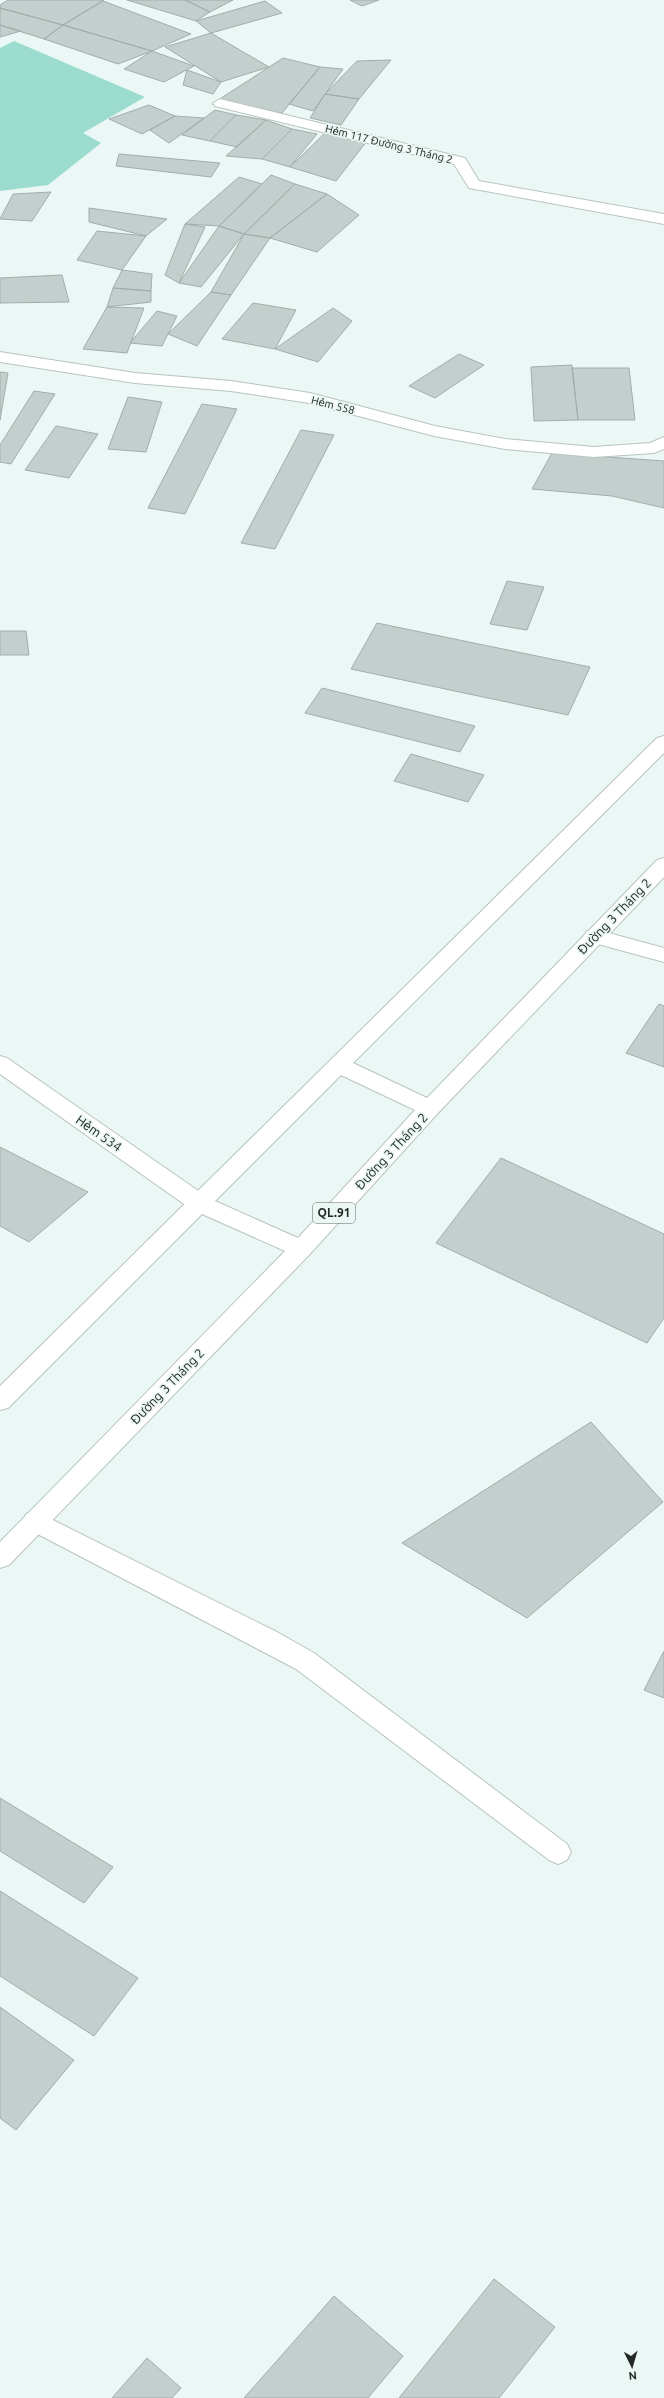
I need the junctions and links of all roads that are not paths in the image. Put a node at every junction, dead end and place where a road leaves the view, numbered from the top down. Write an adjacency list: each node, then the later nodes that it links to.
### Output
1 (220, 103): 2 (main road, Hẻm 117 Đường 3 Tháng 2)
2 (664, 219)
3 (0, 357): 4 (main road, Hẻm 558)
4 (664, 442)
5 (664, 742): 10 (main road)
6 (664, 865): 7 (main road, Đường 3 Tháng 2 / QL.91)
7 (594, 936): 8 (main road); 11 (main road, Đường 3 Tháng 2 / QL.91)
8 (664, 955)
9 (0, 1063): 12 (main road, Hẻm 534)
10 (339, 1065): 11 (main road); 12 (main road)
11 (430, 1108): 13 (main road, Đường 3 Tháng 2 / QL.91)
12 (199, 1203): 13 (main road, Hẻm 534); 14 (main road)
13 (301, 1249): 15 (main road, Đường 3 Tháng 2 / QL.91)
14 (0, 1401)
15 (35, 1520): 16 (main road, Đường 3 Tháng 2 / QL.91); 17 (main road)
16 (0, 1558)
17 (558, 1852)

